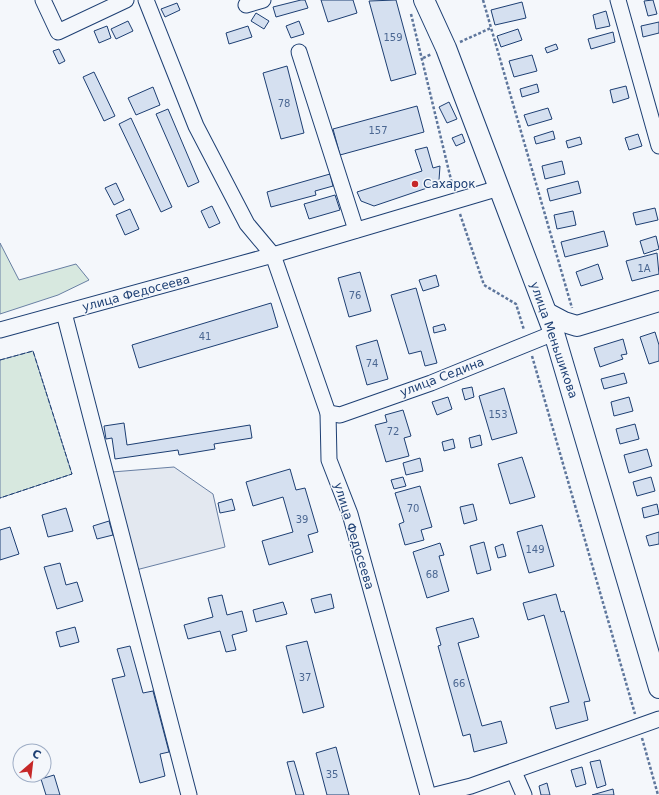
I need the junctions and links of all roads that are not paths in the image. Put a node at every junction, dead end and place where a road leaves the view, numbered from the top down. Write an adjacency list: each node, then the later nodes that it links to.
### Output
1 (43, 0): 2 (street)
2 (126, 0)
3 (146, 0): 12 (street)
4 (263, 0): 7 (street)
5 (618, 0): 9 (street)
6 (416, 4): 10 (main road, улица Меньшикова)
7 (246, 5)
8 (299, 52): 11 (street)
9 (659, 146)
10 (499, 188): 11 (street, улица Федосеева); 14 (main road, улица Меньшикова)
11 (356, 230): 12 (street, улица Федосеева)
12 (272, 255): 15 (street, улица Федосеева); 18 (street, улица Федосеева)
13 (659, 301): 14 (main road)
14 (547, 312): 17 (main road, улица Меньшикова)
15 (64, 313): 16 (street, улица Федосеева); 22 (street)
16 (0, 330)
17 (554, 333): 18 (street, улица Седина); 19 (main road, улица Меньшикова)
18 (328, 414): 23 (street, улица Федосеева)
19 (659, 688)
20 (659, 719): 21 (street)
21 (514, 772): 24 (street); 25 (street)
22 (189, 795)
23 (428, 795)
24 (435, 795)
25 (524, 795)

